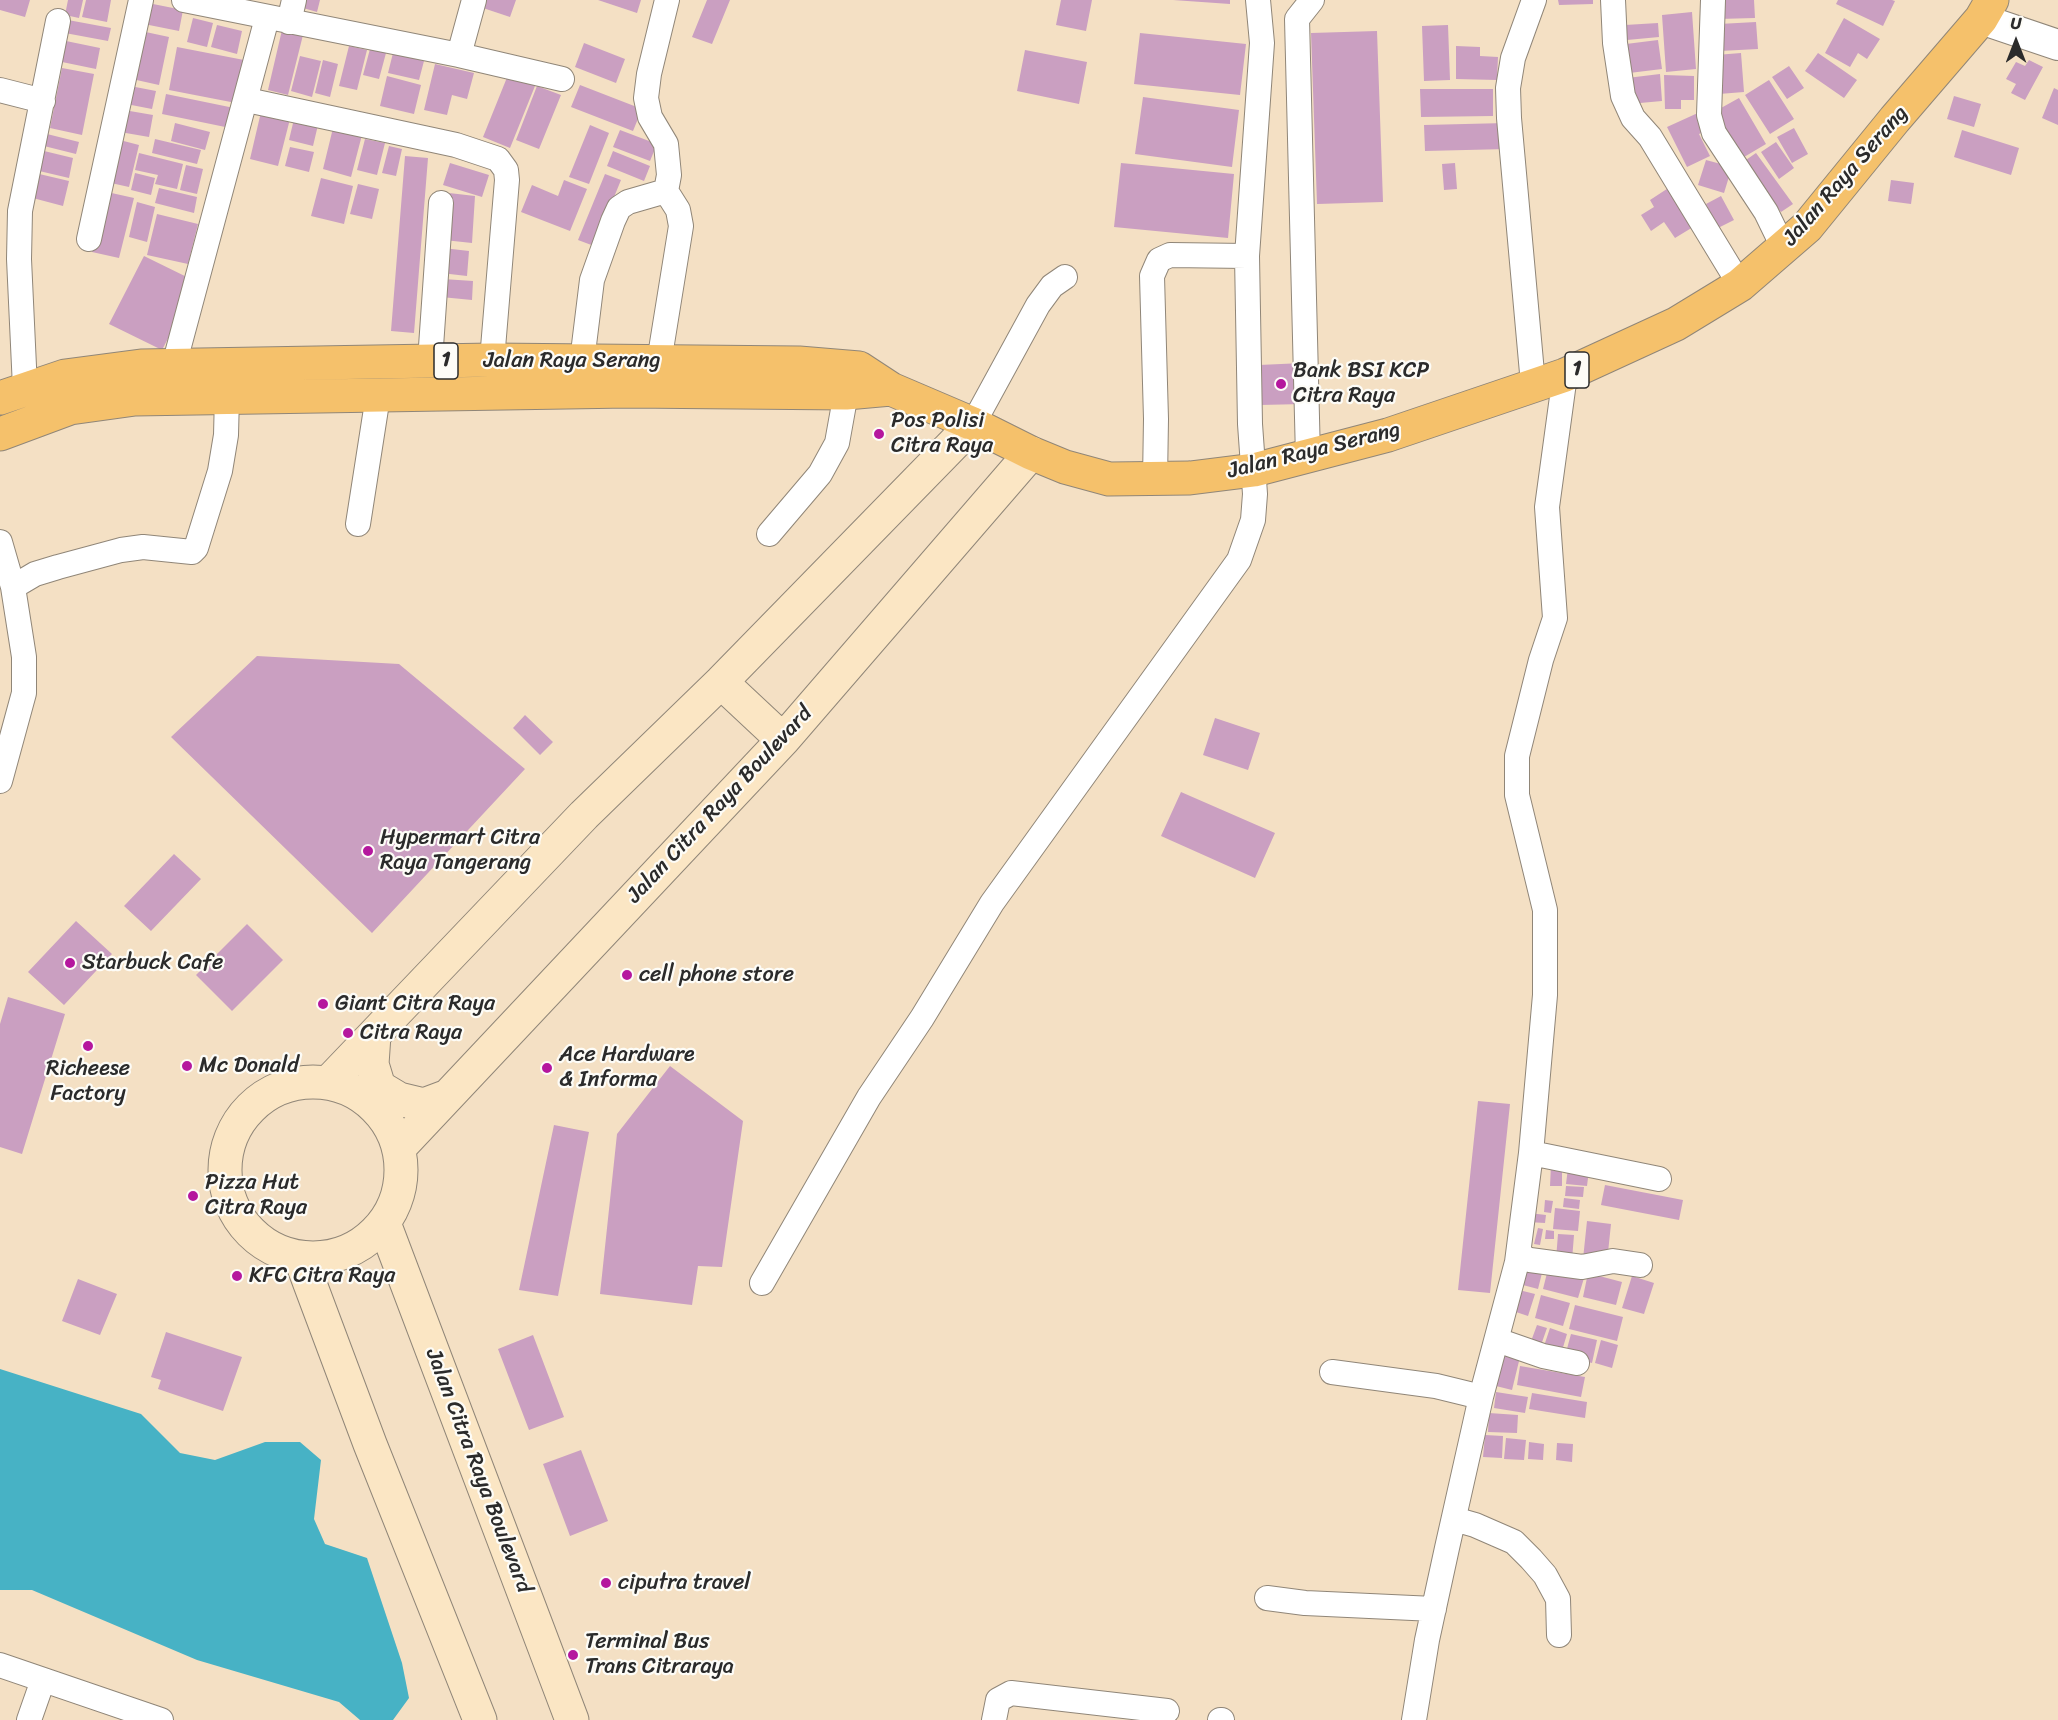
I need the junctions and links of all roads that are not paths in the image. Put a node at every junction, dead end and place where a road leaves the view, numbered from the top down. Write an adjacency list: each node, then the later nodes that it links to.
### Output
1 (141, 0): 21 (street)
2 (474, 0): 14 (street)
3 (668, 0): 19 (street)
4 (1258, 0): 23 (street)
5 (1312, 0): 41 (street)
6 (1534, 0): 32 (street)
7 (1613, 0): 25 (street)
8 (1713, 0): 22 (street)
9 (197, 2): 11 (street)
10 (1987, 10): 13 (street); 22 (highway, Jalan Raya Serang / 1)
11 (284, 14): 14 (street); 17 (street)
12 (58, 21): 18 (street)
13 (2058, 45)
14 (459, 55): 15 (street)
15 (562, 79)
16 (0, 90): 18 (street)
17 (248, 100): 26 (street); 30 (street)
18 (43, 101): 34 (street)
19 (666, 191): 28 (street); 29 (street)
20 (441, 203): 27 (street)
21 (89, 239)
22 (1784, 249): 25 (highway, Jalan Raya Serang / 1)
23 (1247, 256): 42 (street); 43 (street)
24 (1065, 277): 38 (street)
25 (1740, 285): 31 (highway, Jalan Raya Serang / 1)
26 (492, 360): 27 (highway, Jalan Raya Serang / 1); 28 (highway, Jalan Raya Serang / 1)
27 (430, 361): 30 (highway, Jalan Raya Serang / 1)
28 (582, 361): 29 (highway, Jalan Raya Serang / 1)
29 (659, 362): 33 (highway, Jalan Raya Serang / 1)
30 (174, 365): 34 (highway, Jalan Raya Serang / 1)
31 (1565, 375): 32 (highway, Jalan Raya Serang / 1); 55 (street)
32 (1533, 384): 41 (highway, Jalan Raya Serang / 1)
33 (891, 389): 35 (highway, Jalan Raya Serang / 1); 38 (highway, Jalan Raya Serang / 1)
34 (12, 393)
35 (846, 393): 37 (highway, Jalan Raya Serang / 1); 45 (street)
36 (227, 396): 37 (highway, Jalan Raya Serang / 1); 39 (highway, Jalan Raya Serang / 1); 47 (street)
37 (378, 396): 44 (street)
38 (973, 423): 40 (highway, Jalan Raya Serang / 1); 48 (main road)
39 (0, 434)
40 (1031, 453): 43 (highway, Jalan Raya Serang / 1); 49 (main road, Jalan Citra Raya Boulevard)
41 (1308, 457): 42 (highway, Jalan Raya Serang / 1)
42 (1254, 470): 43 (highway, Jalan Raya Serang / 1); 61 (street)
43 (1155, 480)
44 (358, 524)
45 (769, 534)
46 (0, 542): 47 (street)
47 (13, 587): 50 (street)
48 (721, 682): 49 (main road); 51 (main road)
49 (783, 740): 53 (main road, Jalan Citra Raya Boulevard)
50 (0, 781)
51 (375, 1035): 52 (main road); 53 (main road)
52 (328, 1083): 54 (main road); 59 (main road)
53 (448, 1096): 54 (main road, Jalan Citra Raya Boulevard)
54 (399, 1148): 57 (main road)
55 (1531, 1153): 56 (street); 58 (street)
56 (1659, 1179)
57 (384, 1223): 59 (main road); 76 (main road, Jalan Citra Raya Boulevard)
58 (1518, 1255): 60 (street); 62 (street)
59 (300, 1257): 75 (main road)
60 (1640, 1265)
61 (762, 1283)
62 (1497, 1340): 63 (street); 65 (street)
63 (1577, 1364)
64 (1332, 1372): 65 (street)
65 (1481, 1397): 66 (street)
66 (1454, 1519): 68 (street); 69 (street)
67 (1267, 1598): 68 (street)
68 (1434, 1609): 78 (street)
69 (1559, 1635)
70 (0, 1665): 71 (street)
71 (43, 1680): 73 (street); 74 (street)
72 (1167, 1711): 77 (street)
73 (29, 1720)
74 (161, 1720)
75 (480, 1720)
76 (572, 1720)
77 (994, 1720)
78 (1414, 1720)

